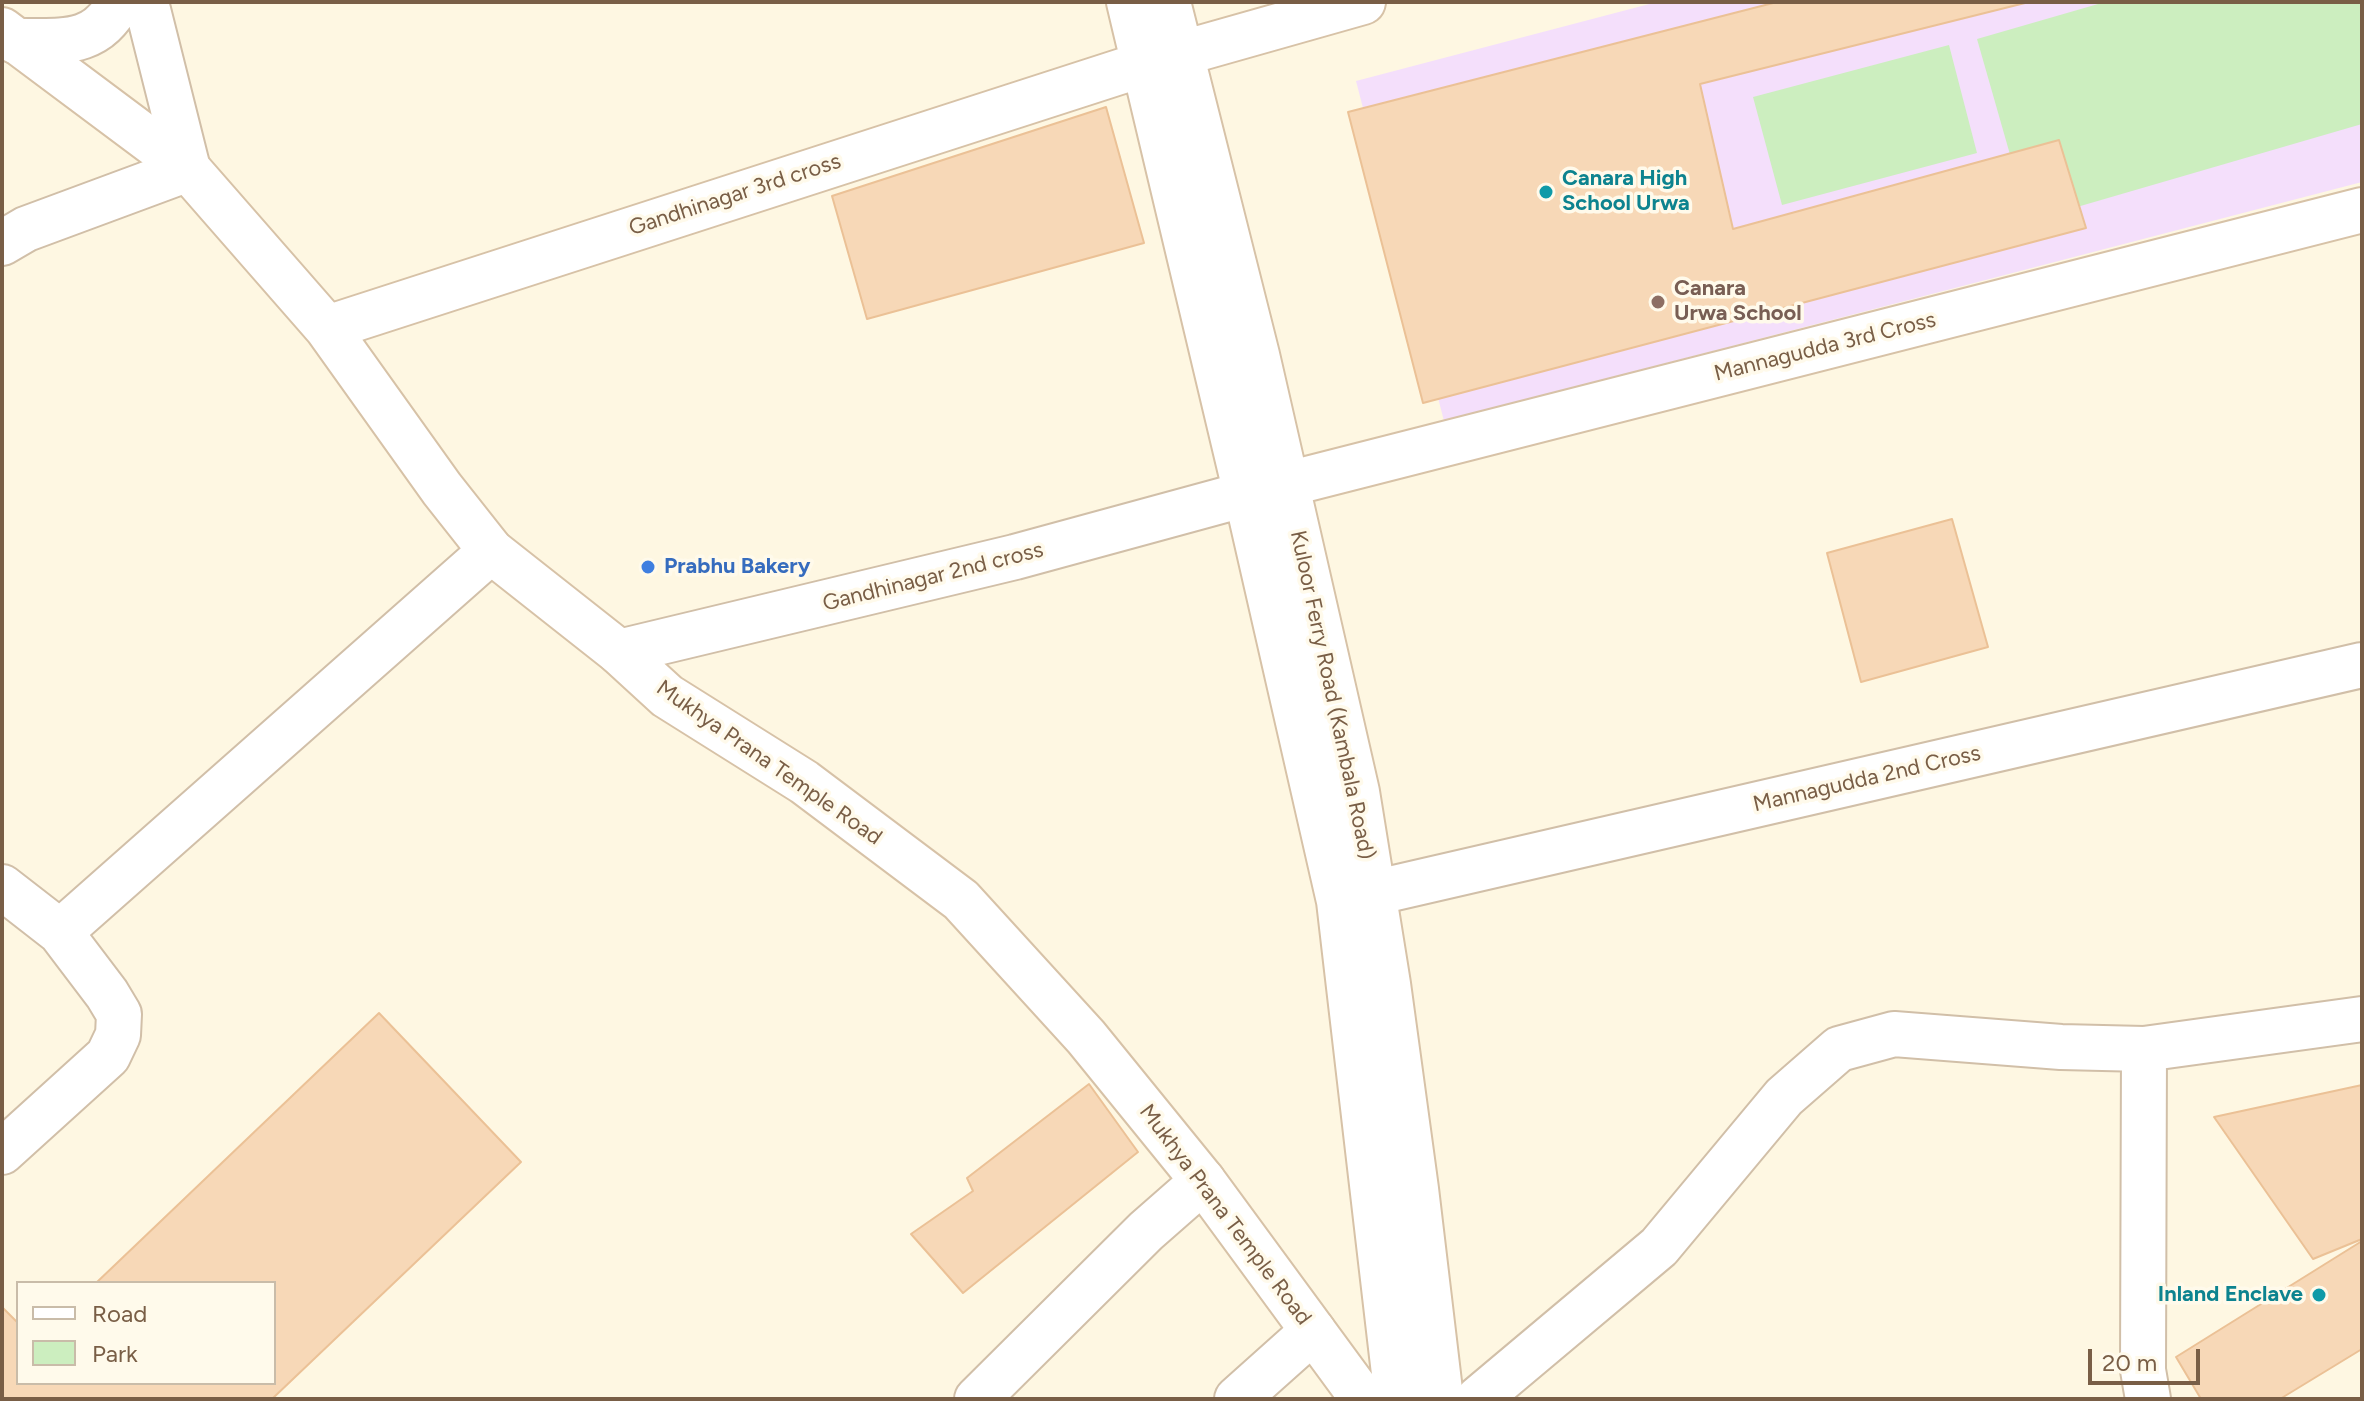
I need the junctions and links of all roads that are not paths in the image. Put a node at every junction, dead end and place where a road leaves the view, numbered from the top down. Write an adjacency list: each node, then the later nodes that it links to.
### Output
1 (119, 2): 6 (street)
2 (146, 2): 8 (street)
3 (1129, 2): 7 (street, Kuloor Ferry Road (Kambala Road))
4 (1168, 2): 7 (street, Kuloor Ferry Road (Kambala Road))
5 (1363, 2): 7 (street, Gandhinagar 3rd cross)
6 (9, 36): 8 (street, Mukhya Prana Temple Road)
7 (1162, 60): 11 (street, Gandhinagar 3rd cross); 12 (street, Kuloor Ferry Road (Kambala Road)); 13 (street, Kuloor Ferry Road (Kambala Road))
8 (188, 169): 10 (street); 11 (street, Mukhya Prana Temple Road)
9 (2362, 210): 12 (street, Mannagudda 3rd Cross)
10 (2, 243)
11 (327, 328): 14 (street, Mukhya Prana Temple Road)
12 (1287, 484): 13 (street, Mannagudda 3rd Cross); 18 (street, Kuloor Ferry Road (Kambala Road))
13 (1246, 494): 15 (street, Gandhinagar 2nd cross); 28 (street, Kuloor Ferry Road (Kambala Road))
14 (491, 551): 15 (street, Mukhya Prana Temple Road); 19 (street)
15 (619, 652): 23 (street, Mukhya Prana Temple Road)
16 (2362, 665): 18 (street, Mannagudda 2nd Cross)
17 (2, 887): 19 (street)
18 (1373, 893): 29 (street, Kuloor Ferry Road (Kambala Road))
19 (60, 932): 22 (street)
20 (2362, 1019): 21 (street)
21 (2144, 1049): 30 (street); 31 (street)
22 (2, 1152)
23 (1203, 1181): 24 (street, Mukhya Prana Temple Road); 25 (street)
24 (1313, 1331): 26 (street); 27 (street, Mukhya Prana Temple Road)
25 (977, 1399)
26 (1237, 1399)
27 (1363, 1399)
28 (1397, 1399)
29 (1441, 1399)
30 (1478, 1399)
31 (2148, 1399)

